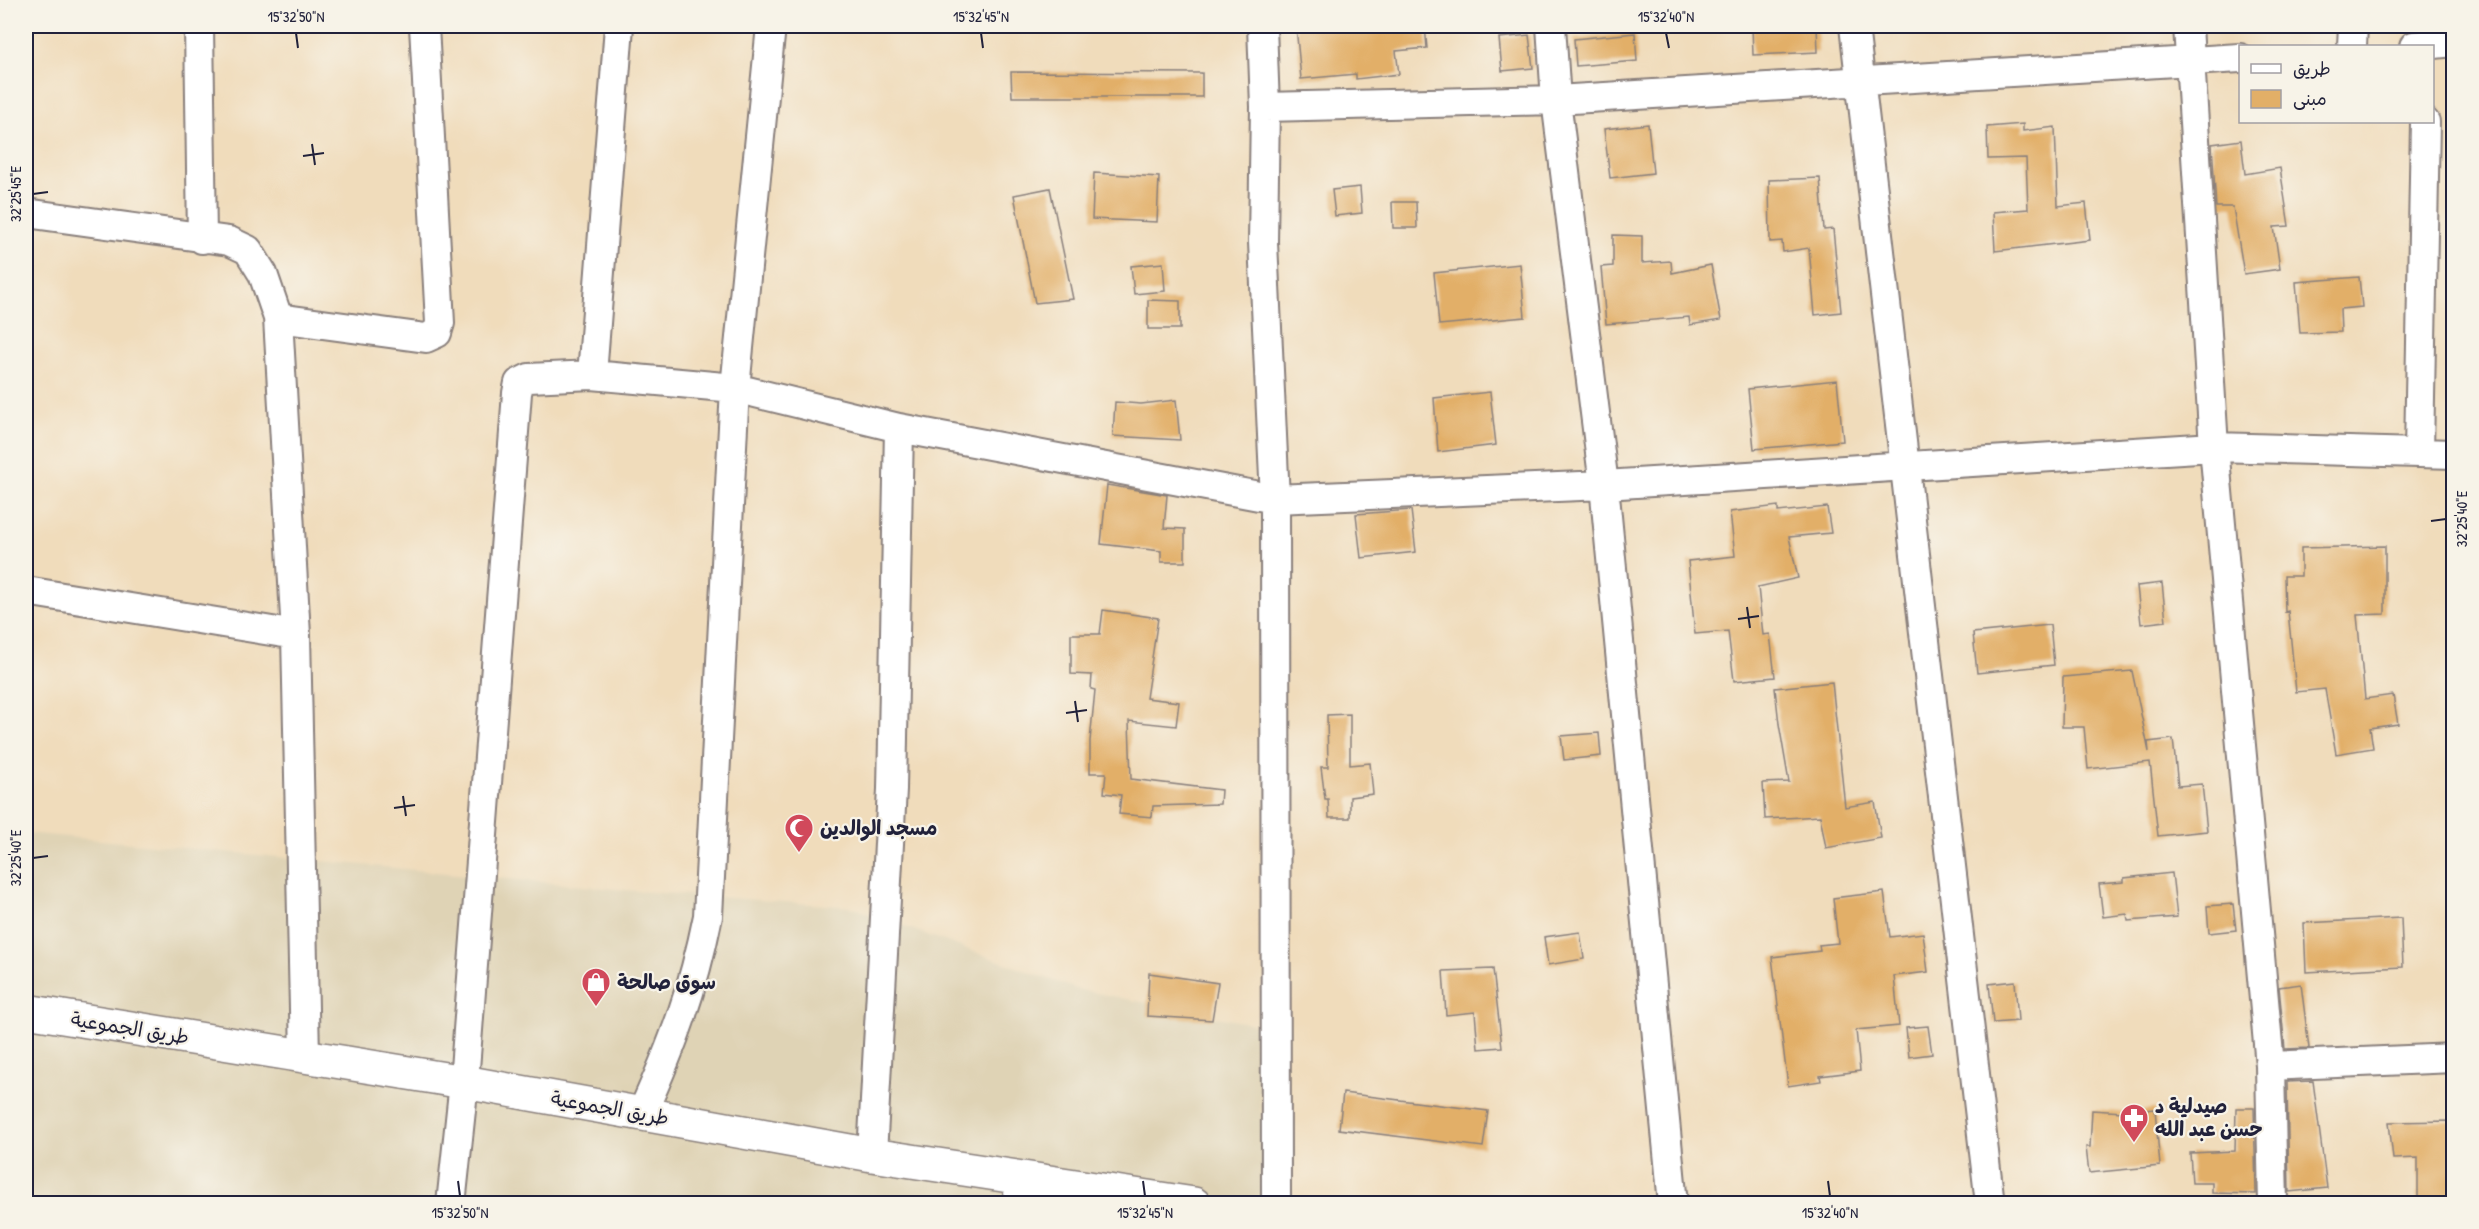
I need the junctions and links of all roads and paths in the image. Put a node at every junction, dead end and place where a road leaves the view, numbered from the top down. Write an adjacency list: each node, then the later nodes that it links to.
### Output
1 (199, 26): 18 (street)
2 (424, 26): 19 (street)
3 (619, 26): 20 (street)
4 (771, 26): 21 (street)
5 (1262, 26): 15 (street)
6 (1551, 26): 14 (street)
7 (1854, 26): 13 (street)
8 (2188, 26): 12 (street)
9 (2353, 26): 10 (street)
10 (2352, 45)
11 (2239, 58): 12 (street)
12 (2189, 60): 13 (street); 23 (street)
13 (1859, 82): 14 (street); 26 (street)
14 (1556, 100): 15 (street); 27 (street)
15 (1265, 107): 28 (street)
16 (2425, 123): 24 (street)
17 (26, 213): 18 (street)
18 (202, 239): 19 (street)
19 (278, 318): 30 (street)
20 (592, 375): 21 (street); 35 (street)
21 (735, 387): 22 (street); 36 (street)
22 (899, 428): 28 (street); 37 (street)
23 (2214, 447): 24 (street); 26 (street); 34 (street)
24 (2419, 453): 25 (street)
25 (2454, 454)
26 (1904, 468): 27 (street); 43 (street)
27 (1604, 485): 28 (street); 42 (street)
28 (1275, 499): 41 (street)
29 (26, 591): 30 (street)
30 (296, 635): 32 (street)
31 (26, 1011): 32 (main road, طريق الجموعية)
32 (305, 1056): 35 (main road, طريق الجموعية)
33 (2454, 1058): 34 (street)
34 (2270, 1066): 44 (street)
35 (464, 1082): 36 (main road, طريق الجموعية); 39 (street)
36 (642, 1113): 37 (main road, طريق الجموعية)
37 (872, 1155): 38 (main road, طريق الجموعية)
38 (1019, 1191): 40 (main road, طريق الجموعية)
39 (451, 1203)
40 (1194, 1203)
41 (1276, 1203)
42 (1673, 1203)
43 (1990, 1203)
44 (2274, 1203)

